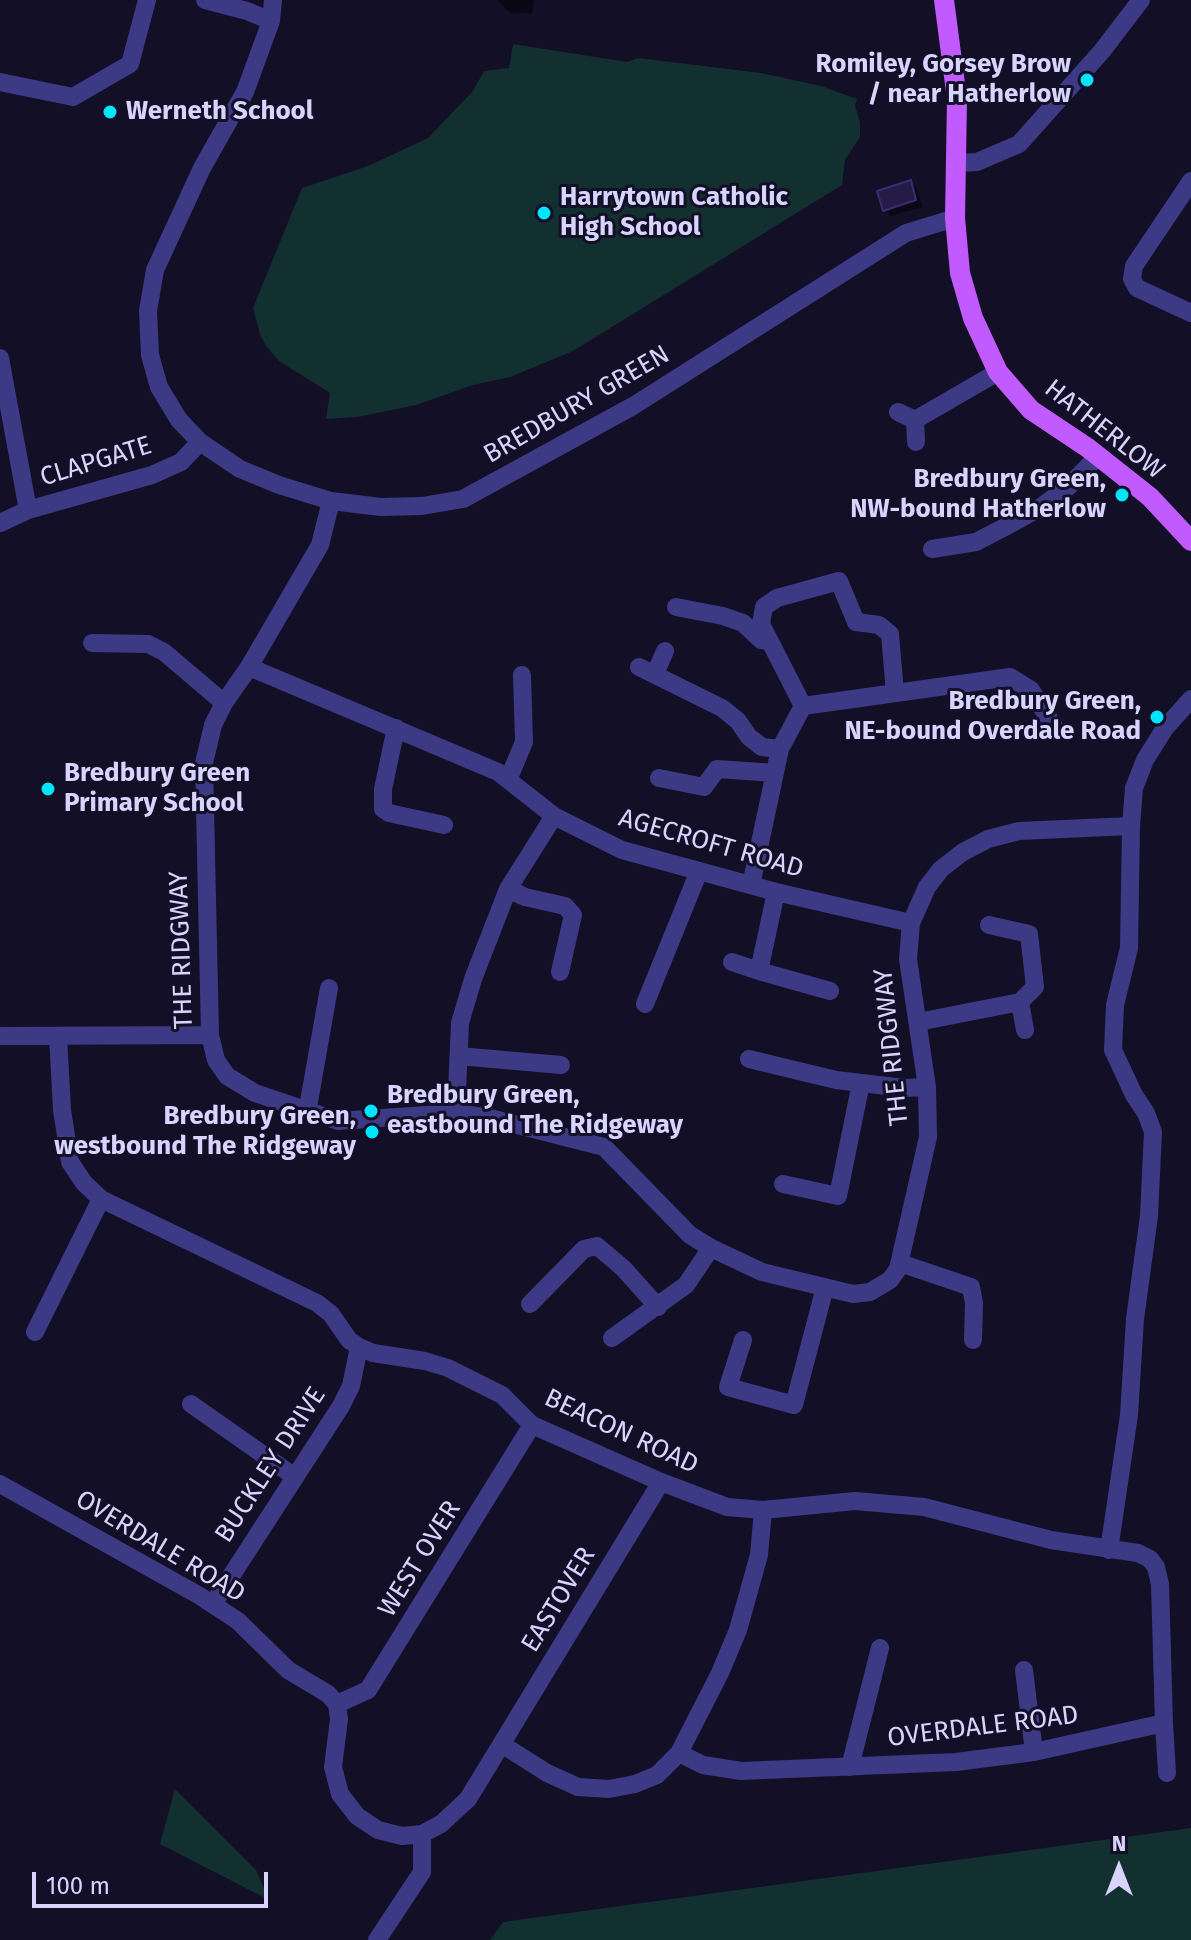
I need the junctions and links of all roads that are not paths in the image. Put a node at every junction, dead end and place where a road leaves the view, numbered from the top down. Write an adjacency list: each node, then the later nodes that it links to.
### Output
1 (147, 0): 7 (street)
2 (205, 0): 6 (street)
3 (273, 0): 6 (street, BREDBURY GREEN)
4 (944, 0): 8 (main road, HATHERLOW)
5 (1141, 0): 8 (street)
6 (271, 21): 17 (street, BREDBURY GREEN)
7 (0, 82)
8 (957, 163): 10 (main road, HATHERLOW)
9 (1191, 181): 11 (street)
10 (955, 218): 13 (main road, HATHERLOW); 20 (street, BREDBURY GREEN)
11 (1191, 313)
12 (0, 358): 14 (street)
13 (998, 372): 16 (street); 19 (main road, HATHERLOW)
14 (2, 378): 21 (street)
15 (898, 412): 16 (street)
16 (915, 420): 18 (street)
17 (200, 442): 20 (street, BREDBURY GREEN); 21 (street, CLAPGATE)
18 (916, 442)
19 (1098, 456): 23 (main road, HATHERLOW); 24 (street)
20 (331, 501): 29 (street, THE RIDGWAY)
21 (28, 510): 22 (street, CLAPGATE)
22 (0, 523)
23 (1190, 536)
24 (932, 549)
25 (676, 607): 26 (street)
26 (770, 641): 31 (street); 34 (street)
27 (92, 643): 33 (street)
28 (665, 651): 37 (street)
29 (249, 667): 33 (street, THE RIDGWAY); 35 (street, AGECROFT ROAD)
30 (522, 675): 40 (street)
31 (895, 693): 34 (street); 36 (street)
32 (1191, 699): 43 (street)
33 (224, 703): 59 (street, THE RIDGWAY)
34 (803, 706): 37 (street)
35 (396, 728): 40 (street, AGECROFT ROAD); 42 (street)
36 (1058, 733)
37 (780, 749): 38 (street)
38 (775, 773): 39 (street); 45 (street)
39 (659, 778)
40 (508, 780): 41 (street, AGECROFT ROAD)
41 (554, 816): 44 (street, AGECROFT ROAD); 46 (street)
42 (444, 825)
43 (1131, 826): 48 (street, THE RIDGWAY); 87 (street)
44 (699, 871): 45 (street, AGECROFT ROAD); 56 (street)
45 (751, 885): 47 (street, AGECROFT ROAD)
46 (508, 889): 52 (street); 62 (street)
47 (776, 892): 48 (street, AGECROFT ROAD); 51 (street)
48 (911, 923): 57 (street, THE RIDGWAY)
49 (989, 925): 55 (street)
50 (732, 962): 51 (street)
51 (759, 971): 54 (street)
52 (560, 972)
53 (329, 988): 67 (street)
54 (830, 991)
55 (1020, 1002): 57 (street); 58 (street)
56 (645, 1004)
57 (918, 1022): 66 (street, THE RIDGWAY)
58 (1025, 1030)
59 (210, 1035): 61 (street); 67 (street, THE RIDGWAY)
60 (0, 1036): 61 (street)
61 (58, 1036): 70 (street)
62 (459, 1056): 64 (street); 68 (street)
63 (749, 1059): 65 (street)
64 (561, 1065)
65 (861, 1083): 66 (street); 69 (street)
66 (927, 1087): 72 (street, THE RIDGWAY)
67 (307, 1113): 68 (street, THE RIDGWAY)
68 (456, 1113): 71 (street, THE RIDGWAY)
69 (783, 1184)
70 (101, 1199): 76 (street); 80 (street)
71 (711, 1248): 73 (street, THE RIDGWAY); 75 (street)
72 (900, 1263): 73 (street, THE RIDGWAY); 79 (street)
73 (825, 1287): 78 (street)
74 (530, 1304): 75 (street)
75 (658, 1307): 77 (street)
76 (44, 1328)
77 (612, 1338)
78 (743, 1340)
79 (973, 1340)
80 (359, 1347): 82 (street, BEACON ROAD); 83 (street, BUCKLEY DRIVE)
81 (191, 1404): 83 (street)
82 (532, 1425): 84 (street, BEACON ROAD); 91 (street, WEST OVER)
83 (295, 1477): 88 (street, BUCKLEY DRIVE)
84 (661, 1482): 86 (street, BEACON ROAD); 93 (street, EASTOVER)
85 (0, 1484): 88 (street, OVERDALE ROAD)
86 (763, 1510): 87 (street, BEACON ROAD); 95 (street)
87 (1109, 1550): 92 (street)
88 (213, 1604): 91 (street, OVERDALE ROAD)
89 (880, 1648): 96 (street)
90 (1024, 1670): 94 (street)
91 (337, 1704): 98 (street)
92 (1164, 1723): 94 (street, OVERDALE ROAD); 97 (street)
93 (503, 1745): 95 (street); 98 (street)
94 (1034, 1752): 96 (street, OVERDALE ROAD)
95 (679, 1753): 96 (street, OVERDALE ROAD)
96 (850, 1767)
97 (1167, 1773)
98 (422, 1834): 99 (street)
99 (377, 1940)

